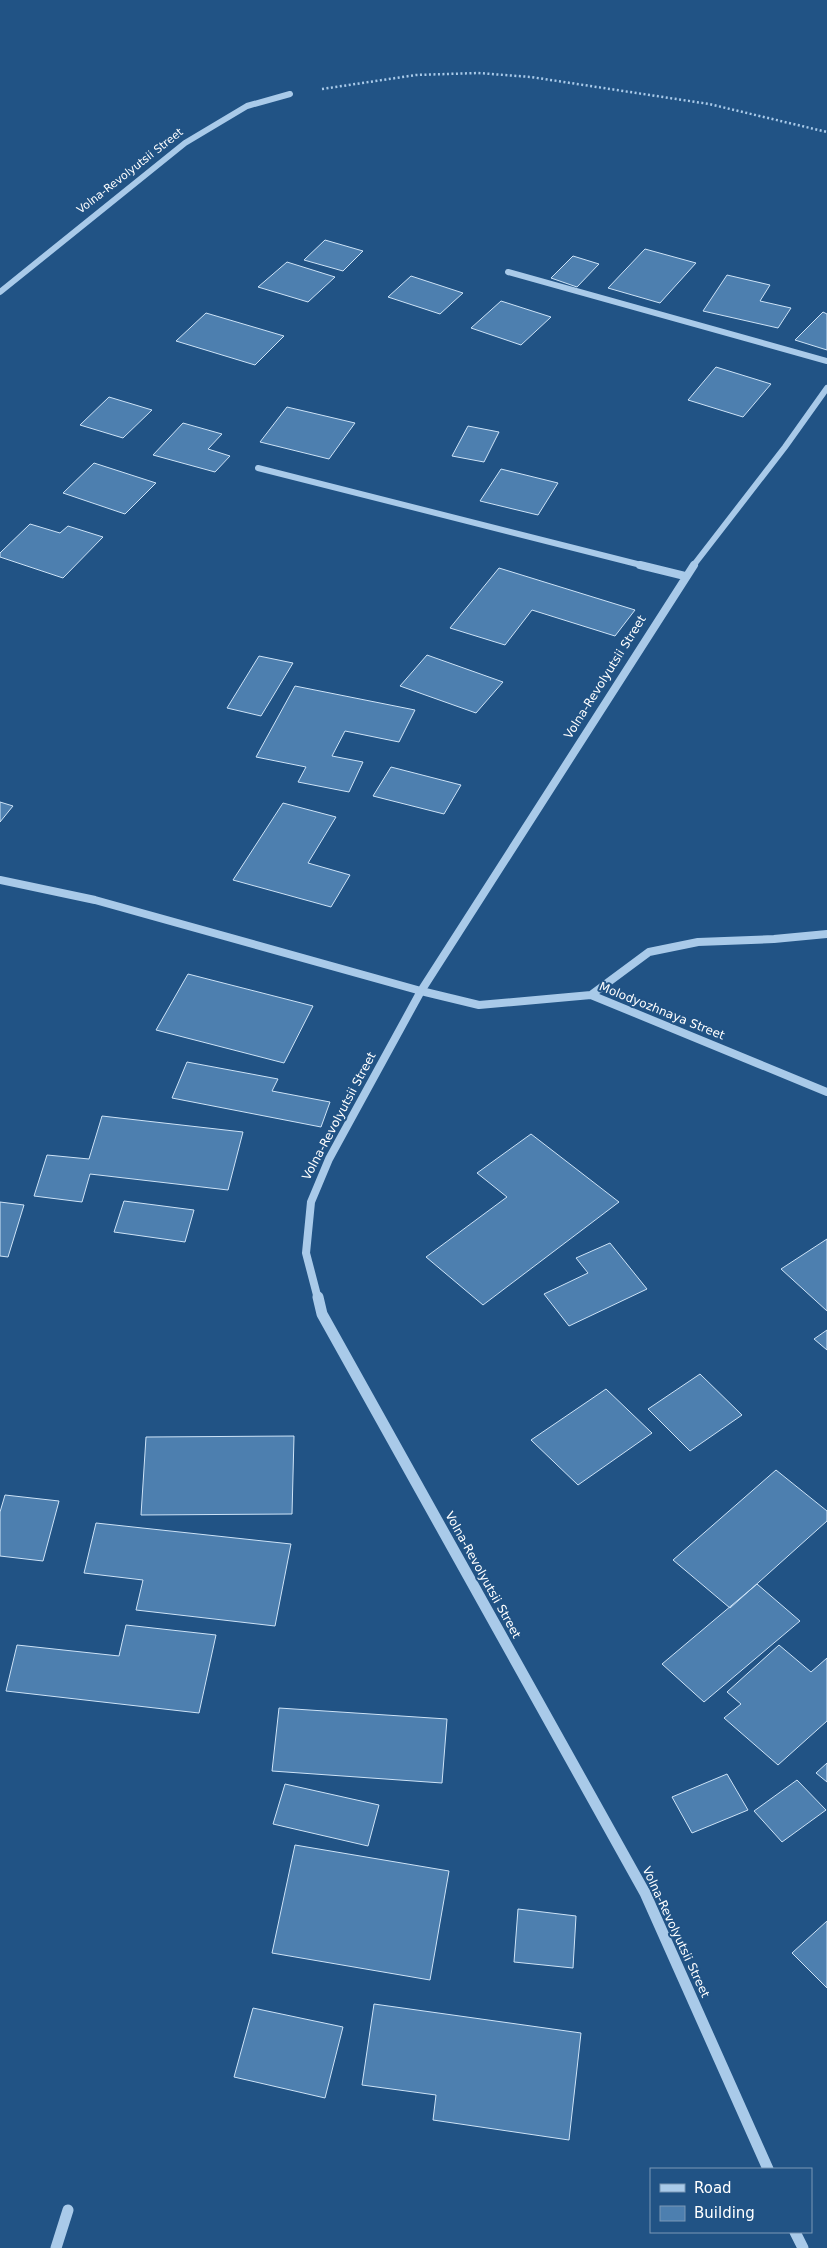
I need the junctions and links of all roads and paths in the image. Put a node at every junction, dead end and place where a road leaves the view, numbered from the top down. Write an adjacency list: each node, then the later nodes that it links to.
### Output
1 (290, 94): 2 (path); 4 (street, Volna-Revolyutsii Street)
2 (827, 132)
3 (508, 272): 5 (street)
4 (0, 292)
5 (827, 361)
6 (827, 388): 8 (street, Volna-Revolyutsii Street)
7 (258, 468): 8 (street)
8 (685, 576): 11 (street, Volna-Revolyutsii Street)
9 (0, 880): 11 (street)
10 (827, 934): 12 (street)
11 (421, 991): 12 (street, Molodyozhnaya Street); 14 (street, Volna-Revolyutsii Street)
12 (591, 995): 13 (street, Molodyozhnaya Street)
13 (827, 1092)
14 (768, 2168)
15 (68, 2210): 17 (street)
16 (796, 2233): 18 (street)
17 (56, 2248)
18 (803, 2248)

